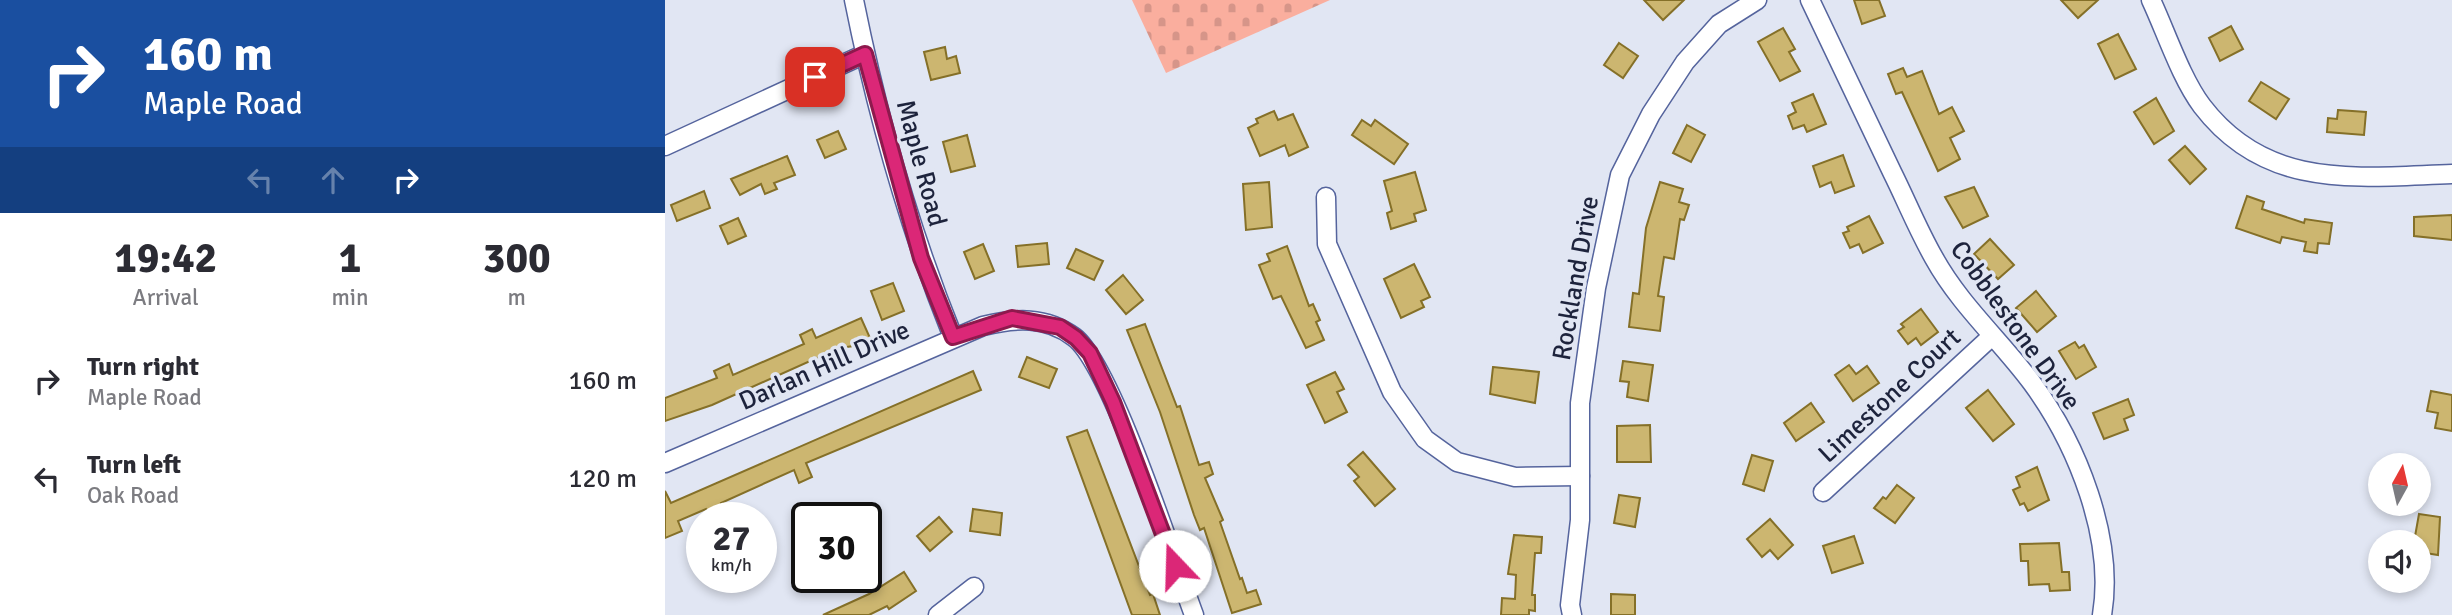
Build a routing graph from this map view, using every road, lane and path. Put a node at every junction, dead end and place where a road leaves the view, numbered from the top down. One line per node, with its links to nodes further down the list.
1 (854, 0): 5 (street, Maple Road)
2 (1757, 0): 12 (street, Rockland Drive)
3 (1810, 0): 10 (street, Cobblestone Drive)
4 (2151, 0): 7 (street)
5 (865, 54): 6 (street); 9 (street, Maple Road)
6 (665, 146)
7 (2452, 174)
8 (1326, 197): 12 (street)
9 (953, 337): 11 (street, Darlan Hill Drive); 16 (street, Darlan Hill Drive)
10 (1991, 337): 13 (street, Limestone Court); 18 (street, Cobblestone Drive)
11 (665, 463)
12 (1580, 476): 17 (street, Rockland Drive)
13 (1823, 492)
14 (974, 587): 15 (street)
15 (937, 615)
16 (1194, 615)
17 (1572, 615)
18 (2102, 615)

